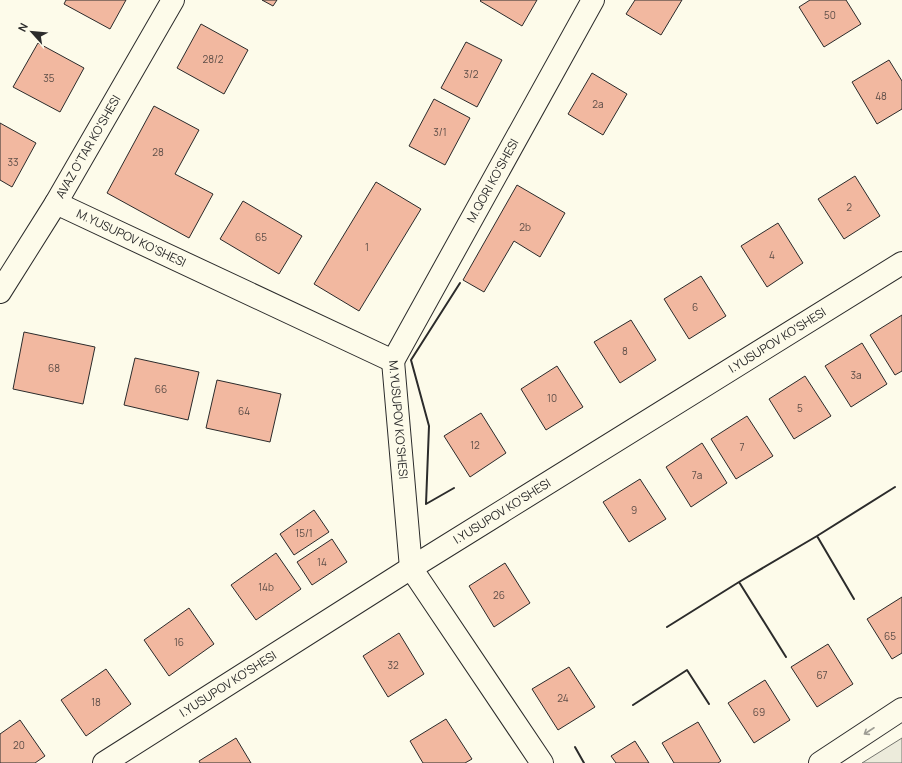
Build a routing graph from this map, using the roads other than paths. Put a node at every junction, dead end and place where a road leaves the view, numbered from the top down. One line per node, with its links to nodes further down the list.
1 (173, 0): 3 (street, AVAZ O'TAR KO'SHESI)
2 (593, 0): 6 (street, M.QORI KO'SHESI)
3 (56, 203): 5 (street, AVAZ O'TAR KO'SHESI); 6 (street, M.YUSUPOV KO'SHESI)
4 (902, 263): 7 (street, I.YUSUPOV KO'SHESI)
5 (0, 292)
6 (393, 361): 7 (street, M.YUSUPOV KO'SHESI)
7 (411, 568): 9 (street, I.YUSUPOV KO'SHESI); 10 (street, M.YUSUPOV KO'SHESI)
8 (902, 709): 11 (street, one-way to 11)
9 (104, 763)
10 (542, 763)
11 (820, 763)

